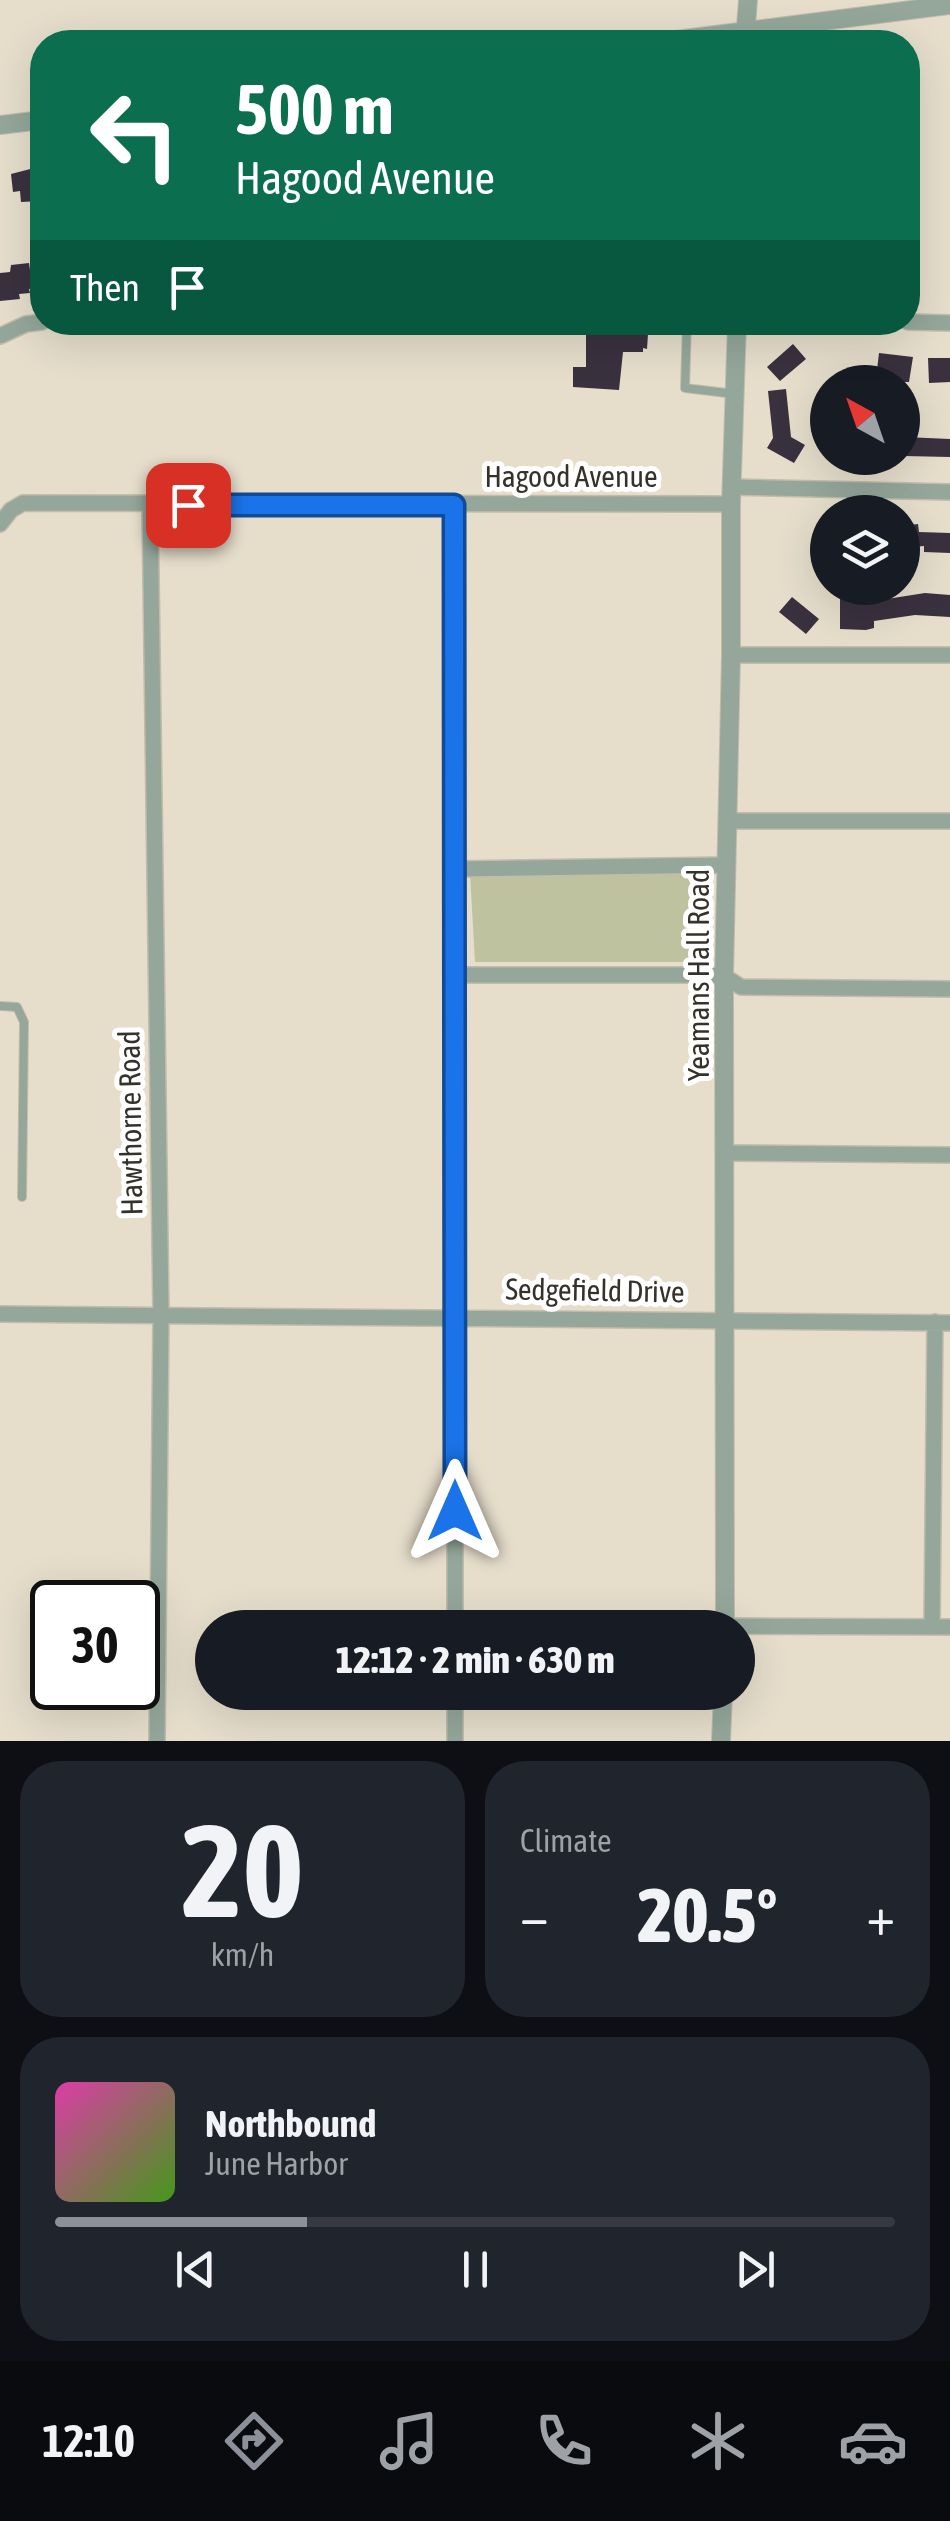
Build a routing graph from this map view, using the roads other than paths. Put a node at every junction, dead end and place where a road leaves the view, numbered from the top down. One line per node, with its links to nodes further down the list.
1 (748, 0): 3 (street)
2 (950, 5): 4 (street)
3 (746, 30)
4 (790, 30)
5 (30, 121): 6 (street)
6 (0, 125)
7 (920, 322): 8 (street)
8 (950, 323)
9 (30, 324): 12 (street)
10 (687, 335): 13 (lane)
11 (737, 335): 13 (street, Yeamans Hall Road)
12 (0, 336)
13 (736, 394): 15 (street, Yeamans Hall Road)
14 (950, 492): 15 (street, Hagood Avenue)
15 (731, 496): 17 (street, Hagood Avenue); 20 (street, Yeamans Hall Road)
16 (150, 505): 17 (street, Hagood Avenue); 18 (street, Hagood Avenue); 33 (street, Hawthorne Road)
17 (454, 505): 24 (street)
18 (0, 524)
19 (950, 655): 20 (street)
20 (731, 656): 21 (street, Yeamans Hall Road)
21 (727, 821): 22 (street); 23 (street, Yeamans Hall Road)
22 (950, 821)
23 (727, 865): 24 (street); 26 (street, Yeamans Hall Road)
24 (456, 870): 25 (street)
25 (456, 975): 26 (street); 34 (street)
26 (724, 976): 27 (street); 29 (street, Yeamans Hall Road)
27 (950, 989)
28 (0, 1006): 31 (lane)
29 (726, 1153): 30 (street); 35 (street, Yeamans Hall Road)
30 (950, 1155)
31 (22, 1197)
32 (0, 1314): 33 (street, Sedgefield Drive)
33 (161, 1315): 34 (street, Sedgefield Drive); 44 (street, Hawthorne Road)
34 (454, 1316): 35 (street, Sedgefield Drive); 37 (street)
35 (724, 1320): 36 (street, Sedgefield Drive); 38 (street, Yeamans Hall Road)
36 (942, 1322): 41 (street)
37 (455, 1610)
38 (725, 1610)
39 (950, 1626): 41 (street)
40 (755, 1627): 41 (street)
41 (932, 1627)
42 (455, 1710): 45 (street)
43 (722, 1710): 46 (street)
44 (157, 1741)
45 (455, 1741)
46 (721, 1741)

